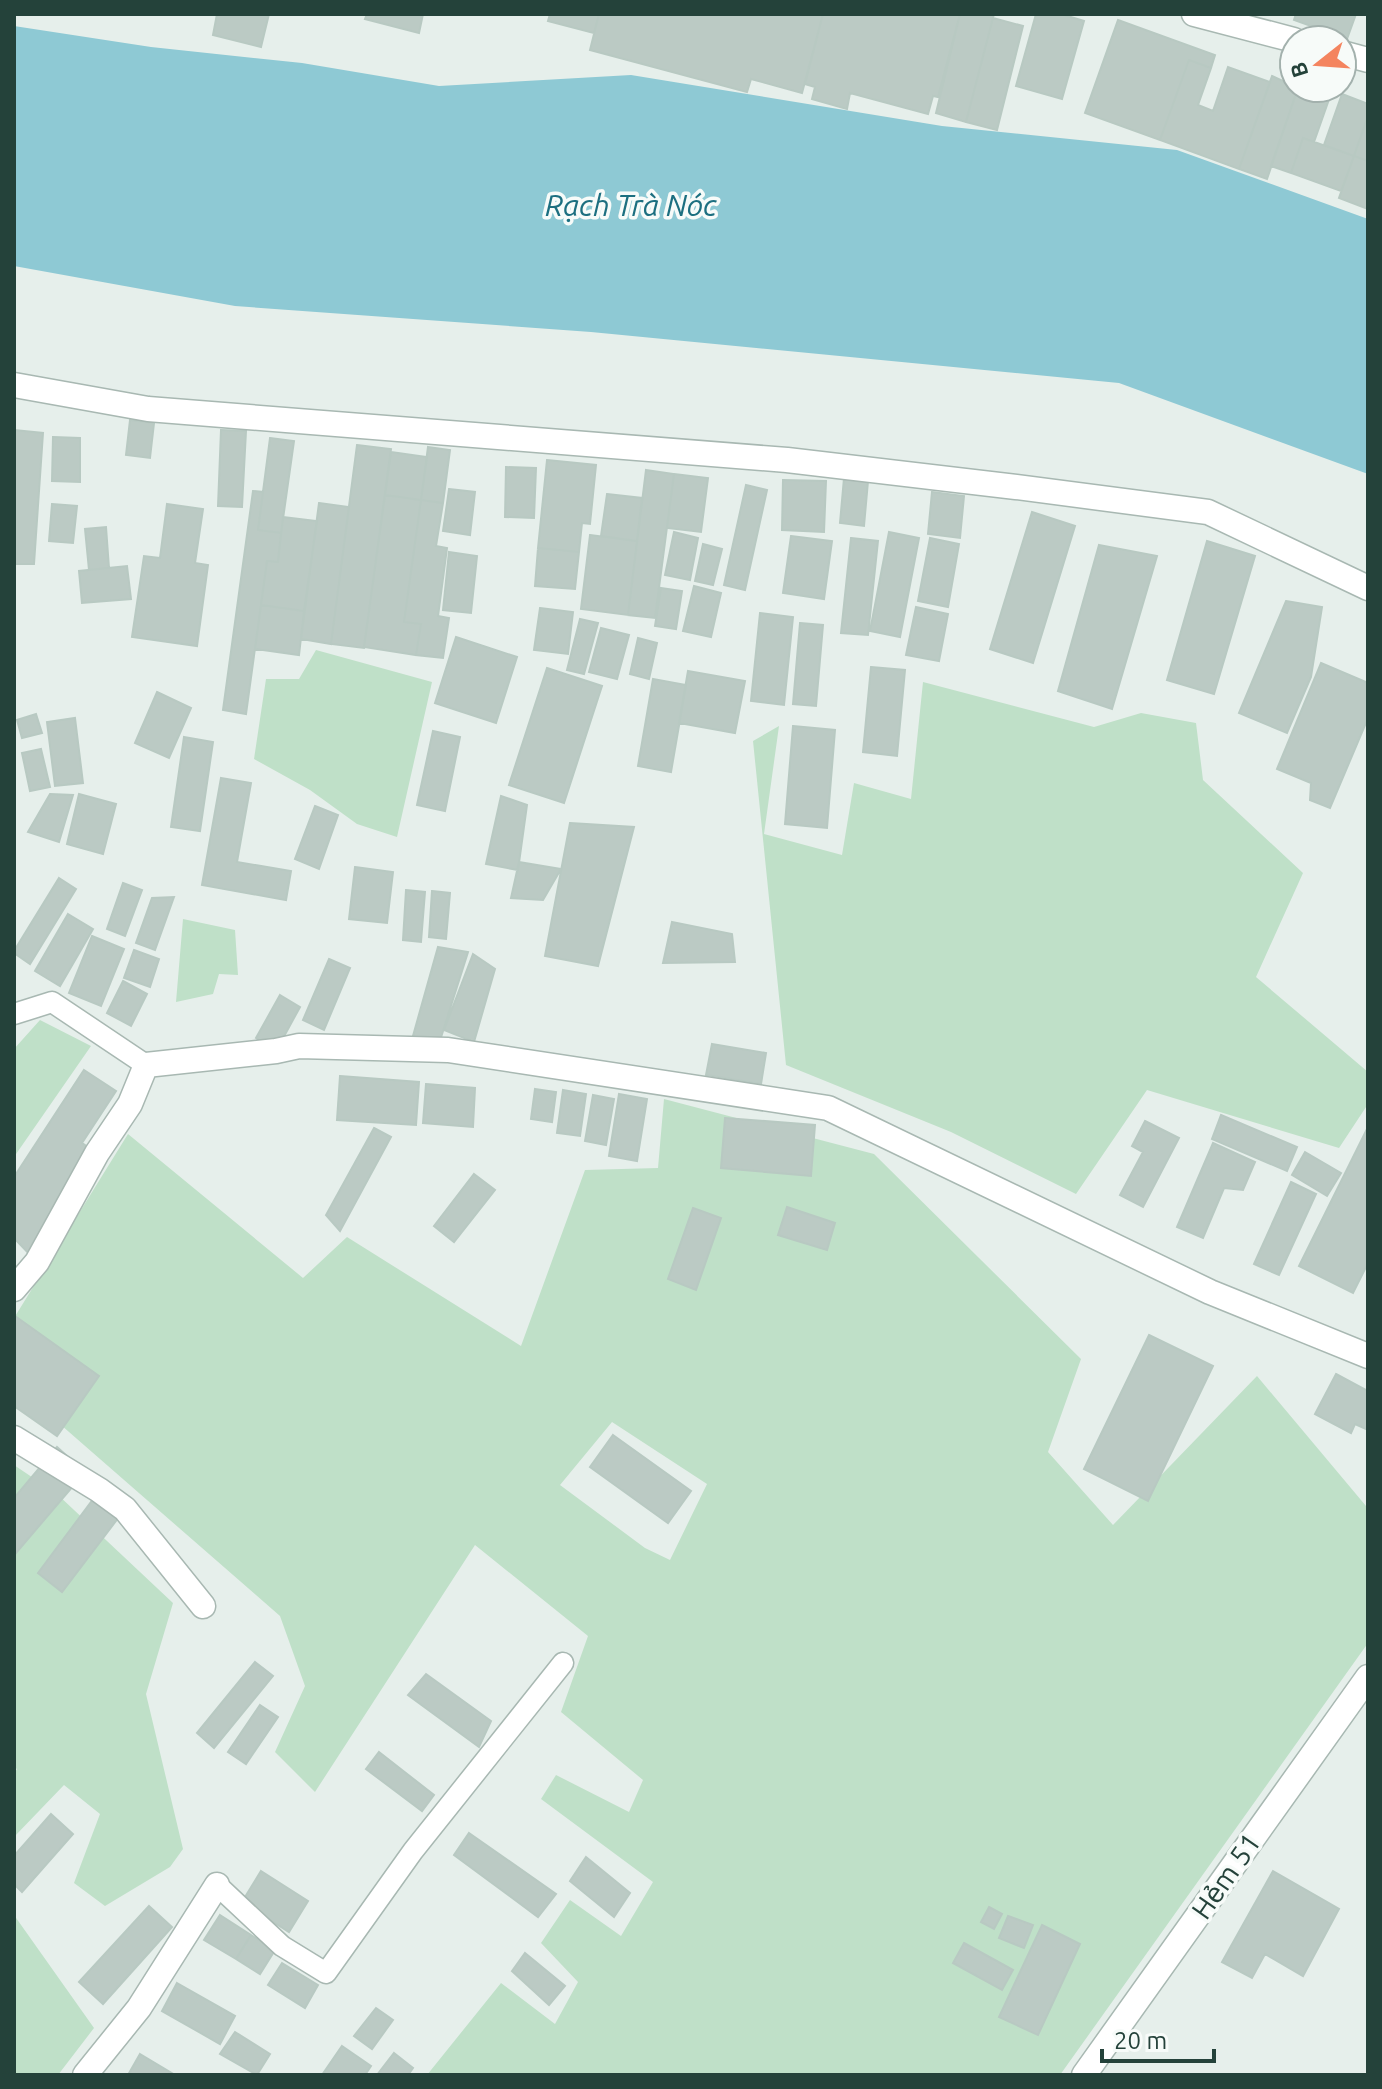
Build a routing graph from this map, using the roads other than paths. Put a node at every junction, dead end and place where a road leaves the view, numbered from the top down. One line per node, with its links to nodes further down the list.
1 (1194, 14): 2 (street)
2 (1278, 36)
3 (14, 385): 4 (street)
4 (1368, 588)
5 (14, 1014): 6 (lane)
6 (146, 1065): 7 (street); 8 (street)
7 (14, 1289)
8 (1368, 1356)
9 (14, 1438): 10 (street)
10 (203, 1606)
11 (563, 1663): 13 (lane)
12 (1368, 1677): 15 (street, Hẻm 51)
13 (217, 1885): 14 (street)
14 (85, 2075)
15 (1084, 2075)

